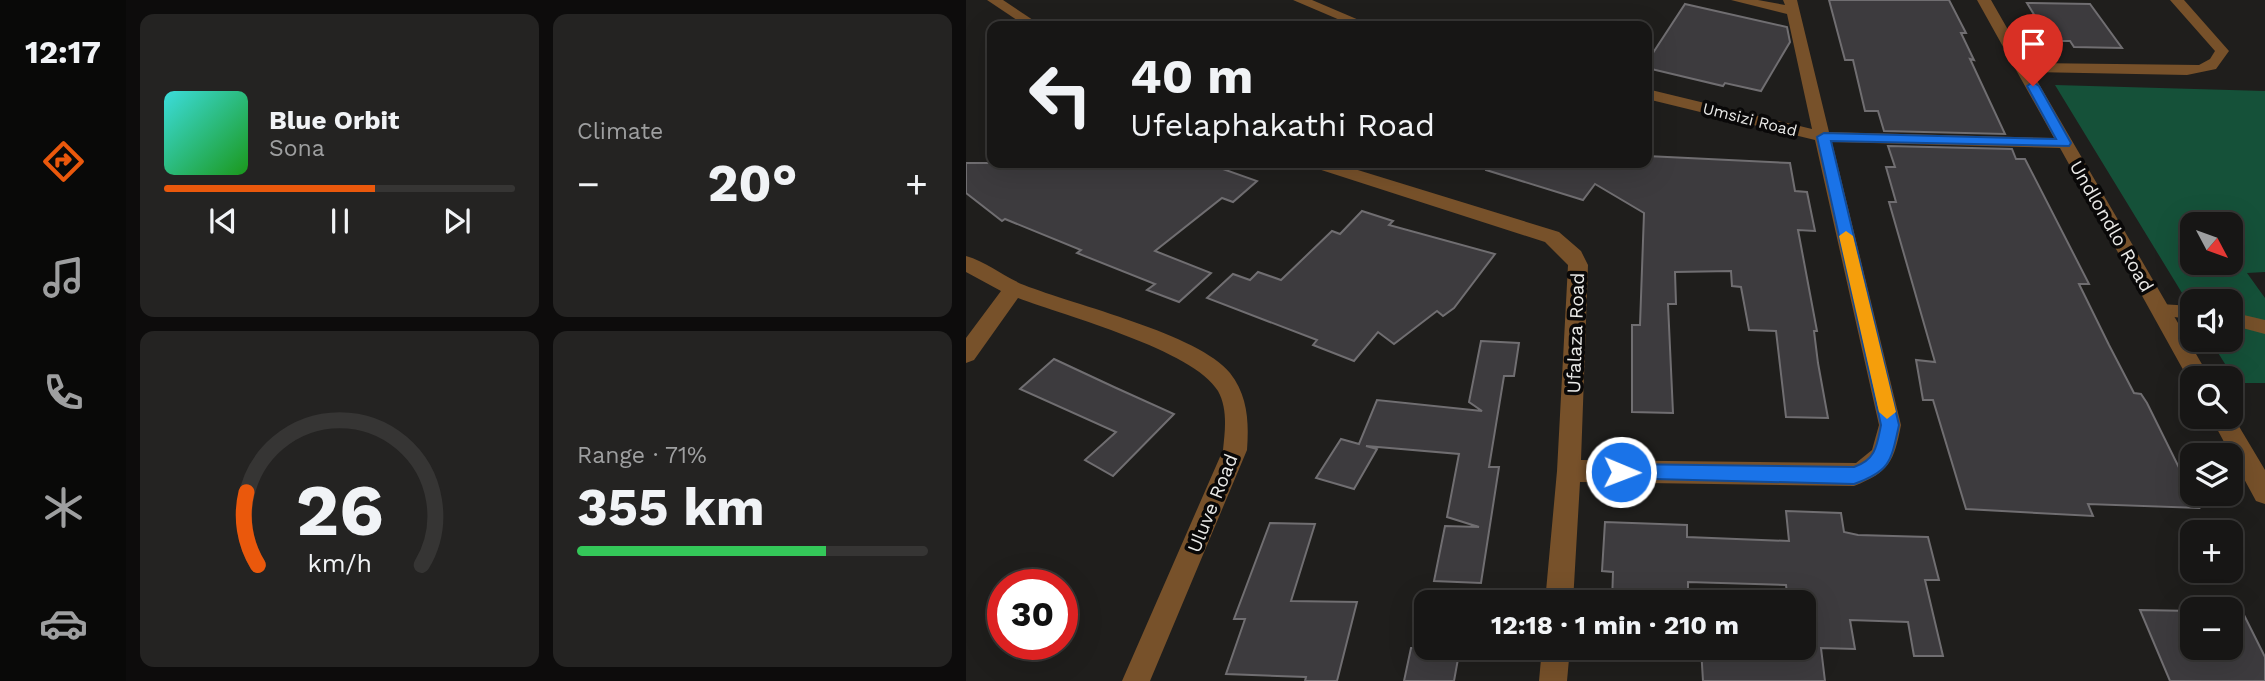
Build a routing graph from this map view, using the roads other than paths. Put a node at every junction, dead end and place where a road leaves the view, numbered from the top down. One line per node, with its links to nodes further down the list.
1 (994, 0): 7 (street)
2 (1300, 0): 8 (street)
3 (1738, 0): 6 (street)
4 (1984, 0): 9 (street, Undlondlo Road)
5 (2177, 0): 9 (street)
6 (1791, 6): 11 (street)
7 (1027, 21)
8 (1353, 21)
9 (2022, 66): 12 (street, Undlondlo Road)
10 (1652, 95): 11 (street, Umsizi Road)
11 (1824, 137): 12 (street, Umsizi Road); 23 (street)
12 (2065, 143): 16 (street, Undlondlo Road)
13 (1334, 168): 23 (street, Ufalaza Road)
14 (966, 263): 15 (street, Uluve Road)
15 (1014, 289): 20 (street); 27 (street, Uluve Road)
16 (2160, 310): 17 (lane); 21 (street, Undlondlo Road)
17 (2180, 312)
18 (2243, 321): 19 (lane)
19 (2265, 327)
20 (966, 354)
21 (2192, 366)
22 (2228, 429): 24 (street)
23 (1569, 471): 25 (street, Ufalaza Road)
24 (2265, 493)
25 (1560, 590)
26 (1555, 660): 28 (street)
27 (1136, 681)
28 (1553, 681)

